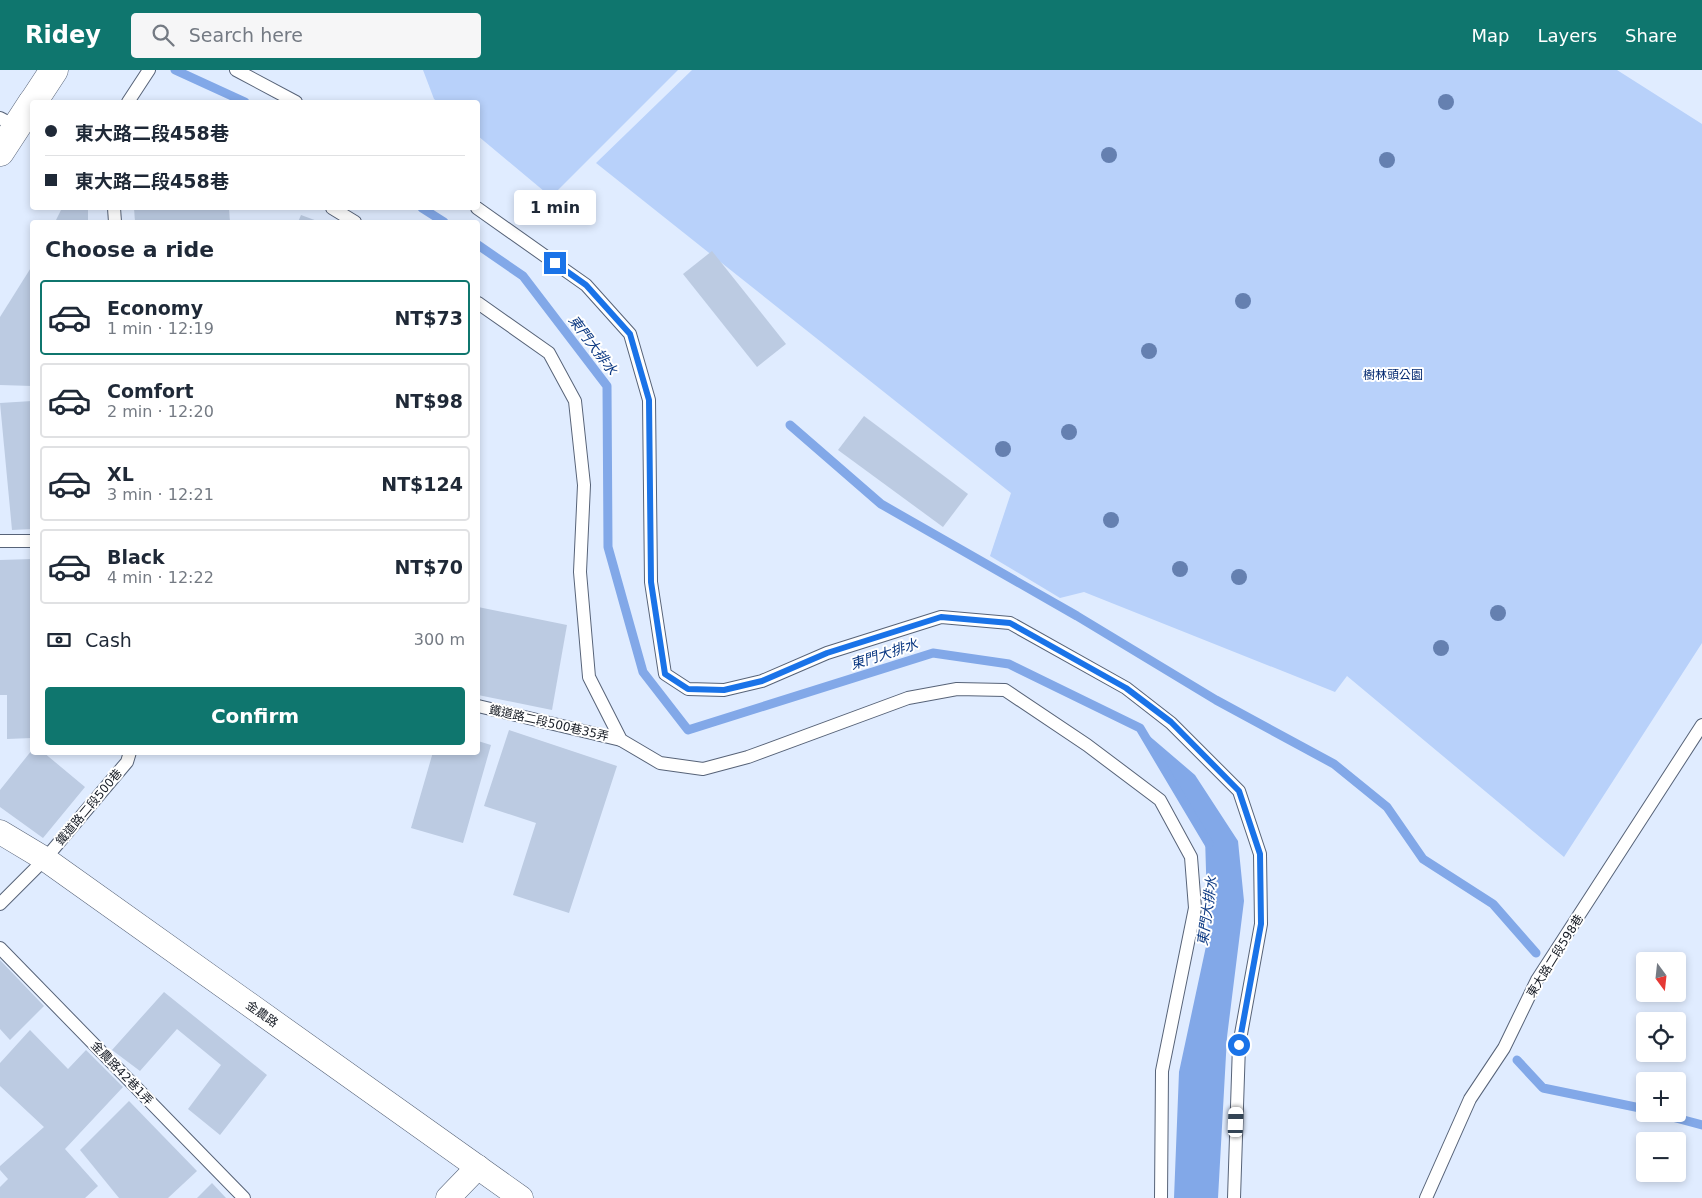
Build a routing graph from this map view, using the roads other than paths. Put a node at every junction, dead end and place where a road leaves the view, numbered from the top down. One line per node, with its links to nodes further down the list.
1 (148, 70): 3 (lane)
2 (236, 70): 4 (lane)
3 (129, 100)
4 (292, 100)
5 (30, 104): 6 (street)
6 (17, 122): 7 (street)
7 (0, 152)
8 (335, 210): 10 (lane)
9 (480, 210): 27 (lane)
10 (352, 220)
11 (480, 304): 16 (lane)
12 (0, 541): 13 (lane)
13 (30, 541)
14 (480, 706): 16 (lane, 鐵道路二段500巷35弄)
15 (1702, 725): 28 (lane, 東大路二段598巷)
16 (621, 740): 26 (lane, 鐵道路二段500巷35弄)
17 (129, 755): 19 (lane, 鐵道路二段500巷)
18 (0, 832): 19 (street, 金農路)
19 (45, 859): 20 (lane, 鐵道路二段500巷); 22 (street, 金農路)
20 (0, 904)
21 (0, 948): 23 (lane, 金農路42巷1弄)
22 (478, 1167): 24 (street); 25 (street, 金農路)
23 (244, 1198)
24 (448, 1198)
25 (521, 1198)
26 (1161, 1198)
27 (1234, 1198)
28 (1426, 1198)

